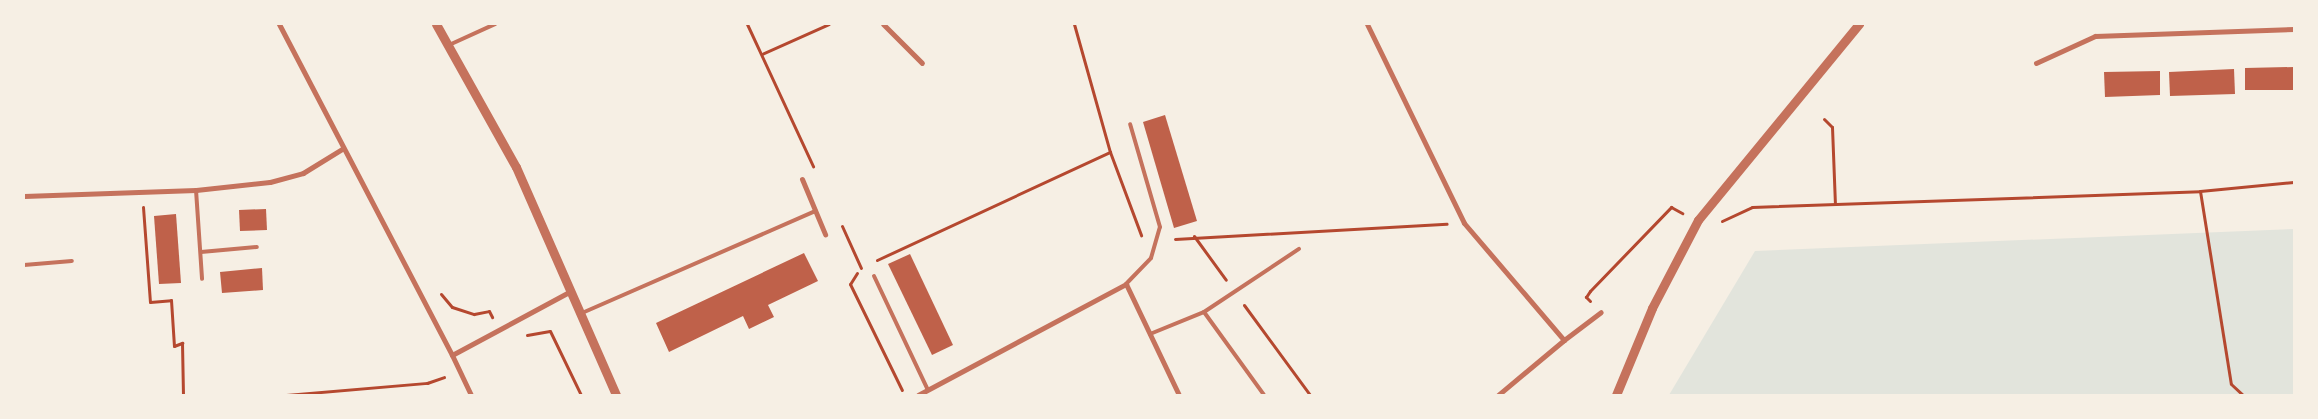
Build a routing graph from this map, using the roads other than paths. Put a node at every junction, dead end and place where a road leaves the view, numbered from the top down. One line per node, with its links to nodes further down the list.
1 (279, 24): 12 (street)
2 (436, 24): 8 (street)
3 (495, 24): 8 (lane)
4 (883, 24): 9 (street)
5 (1367, 24): 31 (street)
6 (1859, 24): 40 (street)
7 (2294, 29): 10 (street)
8 (447, 46): 26 (street)
9 (922, 63)
10 (2036, 63)
11 (1130, 124): 25 (lane)
12 (342, 149): 14 (street); 32 (street)
13 (802, 179): 16 (street)
14 (196, 190): 15 (street); 20 (lane)
15 (24, 196)
16 (816, 211): 17 (street); 29 (lane)
17 (825, 234)
18 (257, 247): 20 (lane)
19 (1299, 249): 27 (lane)
20 (200, 252): 24 (lane)
21 (72, 261): 22 (lane)
22 (24, 265)
23 (874, 276): 33 (lane)
24 (202, 279)
25 (1126, 284): 30 (street); 33 (street)
26 (571, 290): 29 (street); 32 (street)
27 (1204, 312): 30 (lane); 38 (lane)
28 (1600, 312): 31 (street)
29 (582, 313): 35 (street)
30 (1150, 334): 37 (street)
31 (1564, 340): 39 (street)
32 (452, 355): 34 (street)
33 (928, 390): 36 (street)
34 (471, 395)
35 (616, 395)
36 (918, 395)
37 (1179, 395)
38 (1264, 395)
39 (1498, 395)
40 (1616, 395)

